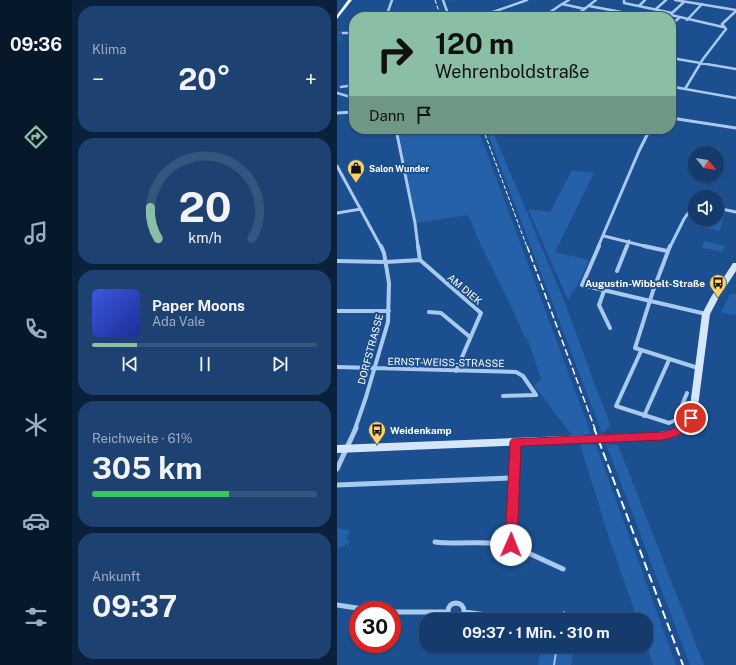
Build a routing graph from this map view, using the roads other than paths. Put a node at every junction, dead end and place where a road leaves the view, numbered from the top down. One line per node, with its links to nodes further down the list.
1 (350, 0): 28 (main road)
2 (392, 0): 19 (street)
3 (443, 0): 20 (street)
4 (527, 0): 21 (street)
5 (569, 0): 12 (street)
6 (596, 0): 14 (street)
7 (624, 0): 15 (street)
8 (645, 0): 15 (street)
9 (666, 0): 17 (street)
10 (675, 0): 11 (street)
11 (684, 2): 13 (street); 26 (street)
12 (561, 4): 16 (street); 22 (street)
13 (702, 4): 18 (street); 31 (street)
14 (589, 6): 16 (street); 24 (street)
15 (639, 6): 17 (street)
16 (585, 9): 23 (street)
17 (656, 9): 25 (street)
18 (736, 11): 32 (street)
19 (388, 12)
20 (447, 12)
21 (493, 12)
22 (550, 12)
23 (581, 12)
24 (621, 12)
25 (669, 12)
26 (674, 12)
27 (676, 17): 29 (street)
28 (337, 18)
29 (679, 18): 30 (street); 31 (street)
30 (676, 20)
31 (687, 20): 32 (street)
32 (723, 27): 36 (street)
33 (337, 33): 34 (street)
34 (349, 33)
35 (676, 59): 36 (street)
36 (701, 63): 37 (street); 41 (street)
37 (736, 69)
38 (349, 86): 39 (street)
39 (341, 87)
40 (676, 87): 41 (street)
41 (685, 89): 44 (street)
42 (337, 94): 43 (street)
43 (349, 97)
44 (736, 98)
45 (349, 112): 46 (street)
46 (337, 113)
47 (676, 119): 48 (street)
48 (736, 128)
49 (397, 134): 60 (street)
50 (648, 134): 57 (street)
51 (337, 166): 52 (street, DORFSTRASSE)
52 (361, 209): 55 (street); 62 (street, DORFSTRASSE)
53 (724, 209): 54 (street)
54 (736, 212)
55 (337, 213)
56 (688, 215): 59 (street)
57 (604, 236): 58 (street); 65 (street)
58 (629, 241): 59 (street); 64 (street)
59 (667, 251): 66 (street)
60 (420, 260): 62 (street); 72 (street, AM DIEK)
61 (337, 261): 62 (street)
62 (386, 262): 68 (street, DORFSTRASSE)
63 (736, 265): 70 (street)
64 (617, 271)
65 (604, 291): 66 (street); 71 (street)
66 (650, 301): 70 (street); 73 (street)
67 (337, 311): 68 (street)
68 (389, 311): 76 (street, DORFSTRASSE)
69 (429, 312): 72 (street)
70 (706, 314): 77 (street)
71 (609, 328)
72 (470, 337): 78 (street, AM DIEK)
73 (641, 351): 74 (street); 81 (street)
74 (669, 360): 77 (street); 81 (street)
75 (337, 367): 76 (street, ERNST-WEISS-STRASSE)
76 (374, 368): 78 (street, ERNST-WEISS-STRASSE); 84 (street, DORFSTRASSE)
77 (698, 368): 82 (street)
78 (456, 371): 80 (street, ERNST-WEISS-STRASSE)
79 (687, 393): 81 (street)
80 (503, 396)
81 (644, 416)
82 (515, 442): 84 (street); 86 (street)
83 (337, 448): 84 (street)
84 (348, 449): 85 (street, DORFSTRASSE)
85 (337, 469)
86 (513, 478): 87 (street); 89 (street)
87 (337, 485)
88 (435, 542): 89 (street)
89 (511, 545): 90 (street)
90 (563, 569)
91 (337, 605): 92 (street)
92 (349, 607)
93 (401, 612): 94 (street)
94 (447, 612): 95 (street); 95 (street)
95 (464, 612): 96 (street)
96 (472, 613)

